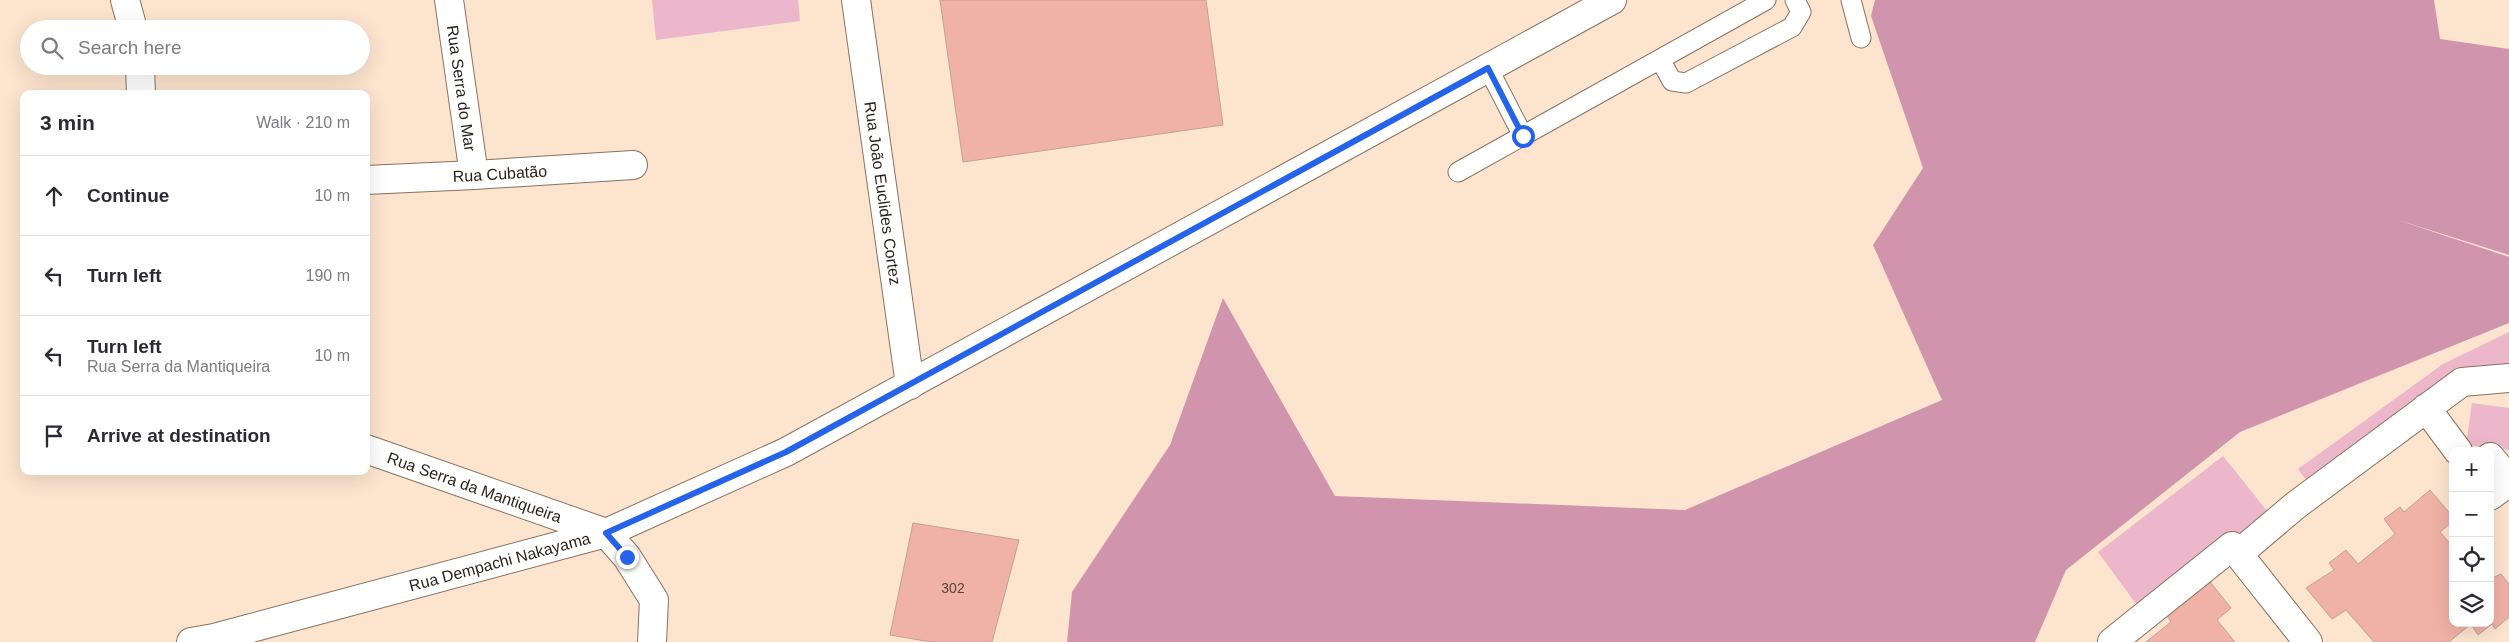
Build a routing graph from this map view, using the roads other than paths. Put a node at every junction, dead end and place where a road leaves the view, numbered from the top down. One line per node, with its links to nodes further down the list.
1 (125, 0): 8 (street)
2 (449, 0): 17 (street, Rua Serra do Mar)
3 (856, 0): 20 (street, Rua João Euclides Cortez)
4 (1612, 0): 11 (street, Rua Dempachi Nakayama)
5 (1766, 0): 10 (lane)
6 (1795, 0): 10 (lane)
7 (1851, 0): 9 (lane)
8 (131, 20)
9 (1861, 38)
10 (1660, 60): 14 (lane)
11 (1488, 68): 14 (lane); 20 (street, Rua Dempachi Nakayama)
12 (140, 75): 13 (street)
13 (141, 90)
14 (1523, 136): 16 (lane)
15 (633, 164): 17 (street, Rua Cubatão)
16 (1458, 172)
17 (474, 175): 18 (street, Rua Cubatão)
18 (370, 180)
19 (2509, 378): 21 (street)
20 (910, 386): 26 (street, Rua Dempachi Nakayama)
21 (2426, 408): 22 (street); 27 (street)
22 (2455, 447)
23 (370, 450): 26 (street, Rua Serra da Mantiqueira)
24 (2503, 470): 25 (street)
25 (2492, 492)
26 (606, 533): 28 (street, Rua Dempachi Nakayama); 29 (street, Rua Serra da Mantiqueira)
27 (2238, 554): 30 (street); 31 (street)
28 (191, 642)
29 (652, 642)
30 (2112, 642)
31 (2308, 642)

